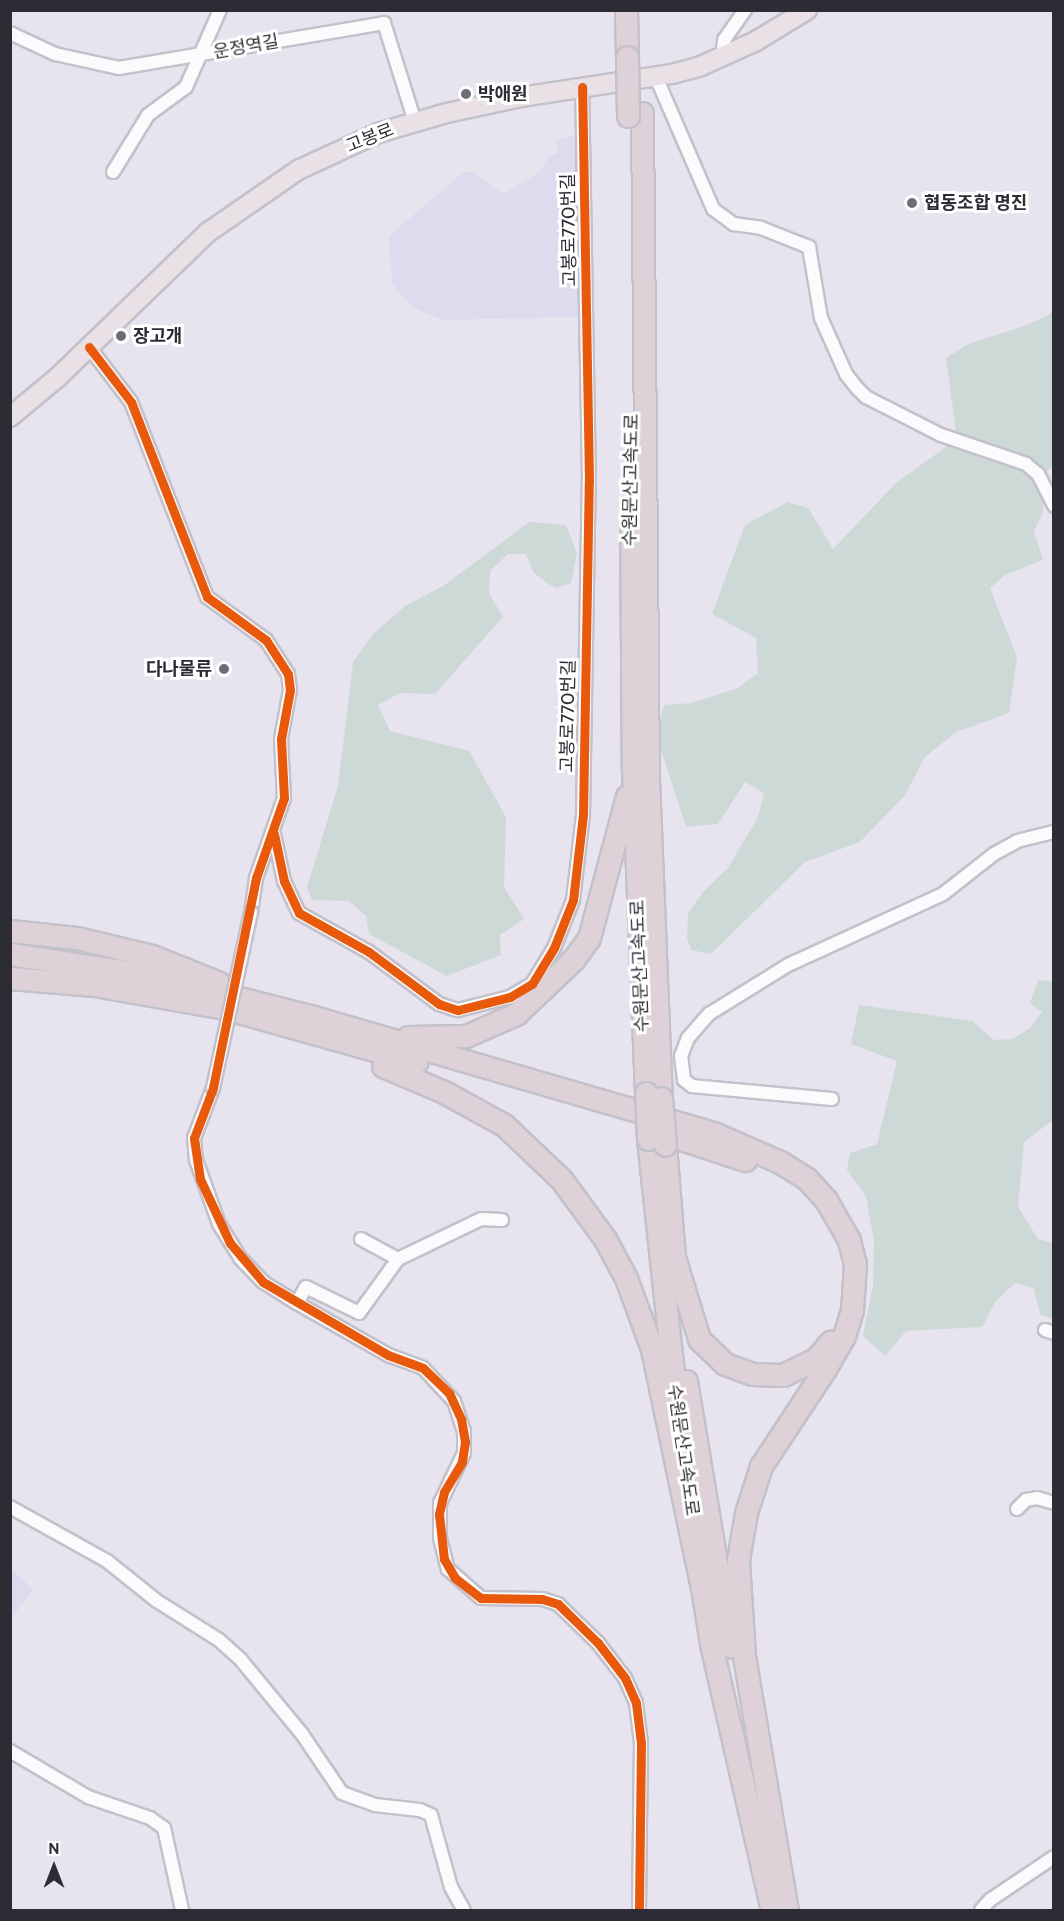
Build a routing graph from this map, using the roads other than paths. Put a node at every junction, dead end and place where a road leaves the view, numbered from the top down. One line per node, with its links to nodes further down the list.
1 (220, 10): 7 (street)
2 (626, 10): 8 (highway, 수원문산고속도로)
3 (641, 10): 8 (highway, 수원문산고속도로)
4 (745, 10): 9 (street)
5 (807, 10): 9 (main road, 고봉로)
6 (10, 33): 7 (street, 운정역길)
7 (204, 54): 13 (street, 운정역길); 14 (street)
8 (634, 56): 12 (highway, 수원문산고속도로)
9 (722, 57): 10 (main road, 고봉로)
10 (656, 77): 11 (main road, 고봉로); 17 (street)
11 (582, 87): 13 (main road, 고봉로); 20 (street, 고봉로770번길)
12 (635, 115): 18 (highway, 수원문산고속도로); 34 (highway, 수원문산고속도로)
13 (415, 122): 15 (main road, 고봉로)
14 (112, 172)
15 (89, 347): 16 (main road, 고봉로); 20 (street)
16 (10, 417)
17 (1053, 506)
18 (633, 770): 33 (highway); 34 (highway, 수원문산고속도로)
19 (1053, 832): 35 (street)
20 (274, 834): 41 (street, bridge)
21 (10, 931): 28 (highway)
22 (10, 939): 28 (highway)
23 (10, 948): 32 (highway)
24 (10, 954): 32 (highway)
25 (10, 963): 31 (highway)
26 (10, 969): 30 (highway)
27 (10, 978): 30 (highway)
28 (212, 980): 32 (highway)
29 (10, 988): 31 (highway)
30 (149, 993): 31 (highway)
31 (189, 1002): 32 (highway)
32 (252, 1009): 33 (highway); 39 (highway); 45 (highway)
33 (314, 1017): 52 (highway)
34 (654, 1095): 36 (highway, 수원문산고속도로, bridge)
35 (832, 1098)
36 (657, 1142): 39 (highway, 수원문산고속도로); 45 (highway, 수원문산고속도로)
37 (502, 1220): 40 (street)
38 (361, 1239): 40 (street)
39 (674, 1257): 52 (highway, 수원문산고속도로)
40 (398, 1259): 41 (street)
41 (297, 1303): 50 (street)
42 (1053, 1503): 44 (street)
43 (10, 1507): 49 (street)
44 (1017, 1509)
45 (702, 1588): 51 (highway, 수원문산고속도로)
46 (10, 1751): 48 (street)
47 (1053, 1857): 53 (street)
48 (182, 1911)
49 (464, 1911)
50 (639, 1911)
51 (772, 1911)
52 (787, 1911)
53 (981, 1911)

